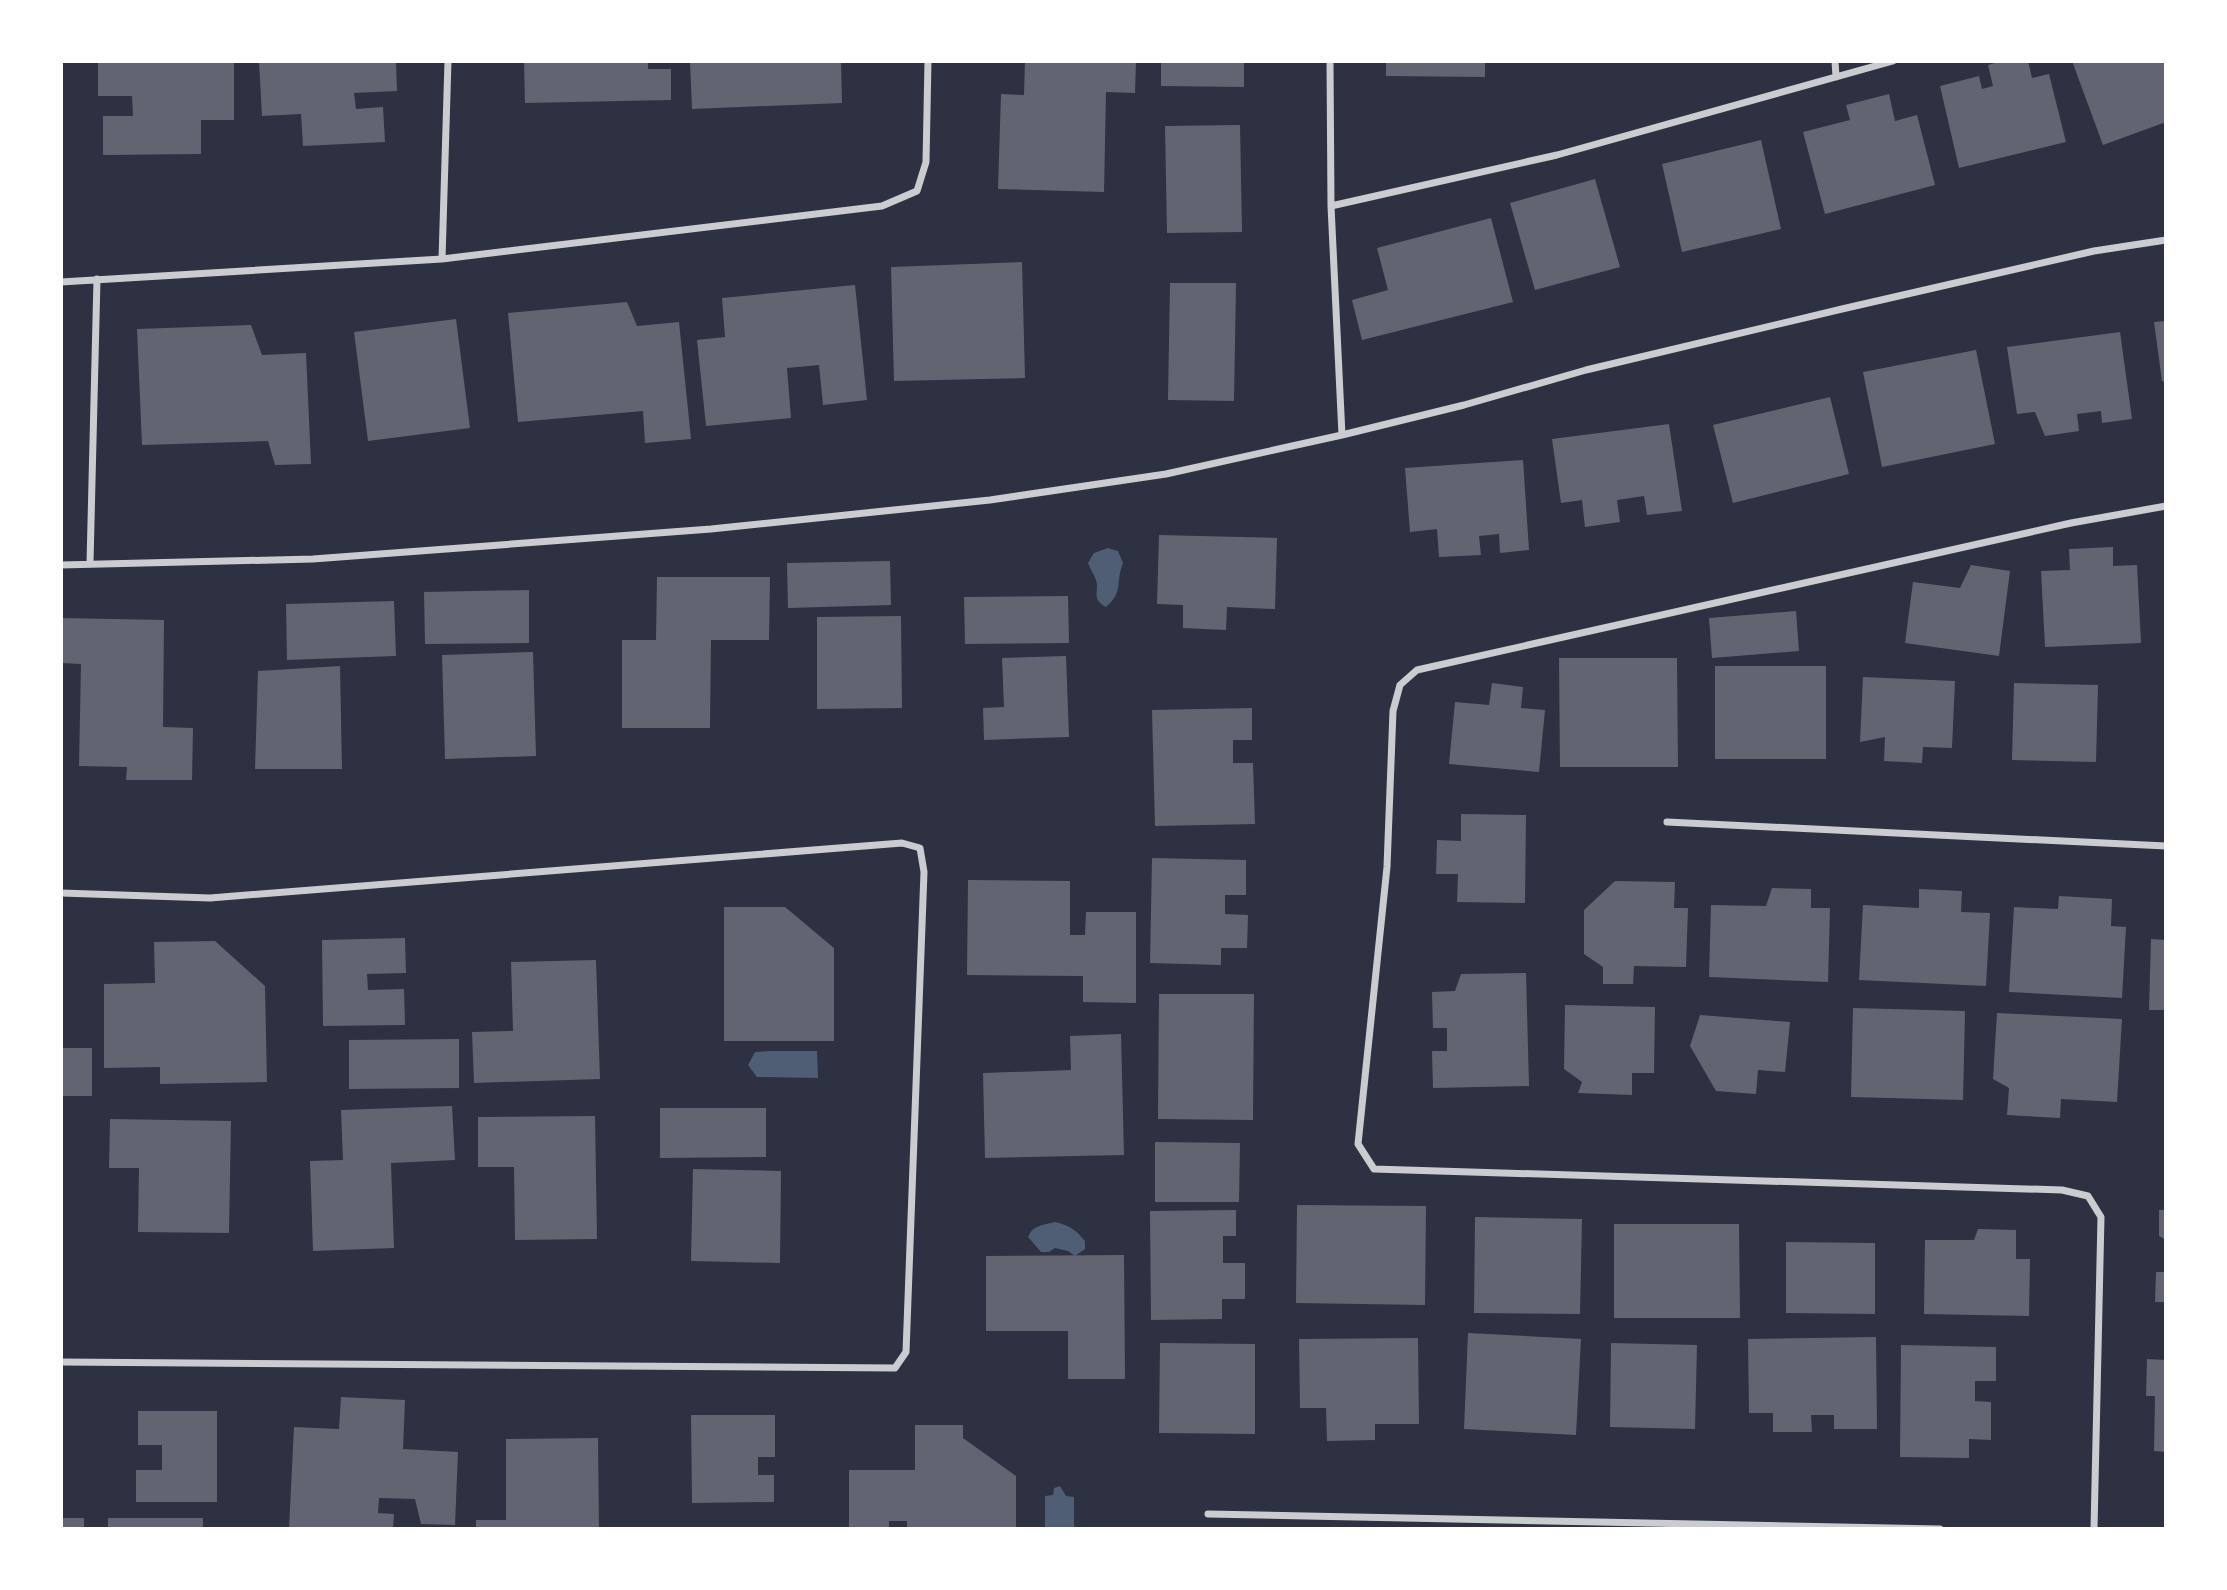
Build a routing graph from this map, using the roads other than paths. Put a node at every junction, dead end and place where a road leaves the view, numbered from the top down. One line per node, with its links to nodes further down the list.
1 (447, 61): 9 (street)
2 (928, 61): 9 (street)
3 (1330, 61): 7 (street)
4 (1835, 61): 6 (street)
5 (1893, 61): 6 (street)
6 (1836, 78): 7 (street)
7 (1331, 206): 12 (street)
8 (2166, 240): 12 (street)
9 (442, 259): 10 (street)
10 (97, 279): 11 (street); 14 (street)
11 (61, 282)
12 (1342, 435): 14 (street)
13 (2166, 506): 22 (street)
14 (90, 563): 15 (street)
15 (61, 565)
16 (1667, 822): 17 (street)
17 (2166, 846)
18 (61, 893): 19 (street)
19 (61, 1362)
20 (1208, 1514): 21 (street)
21 (1940, 1529)
22 (2094, 1529)

